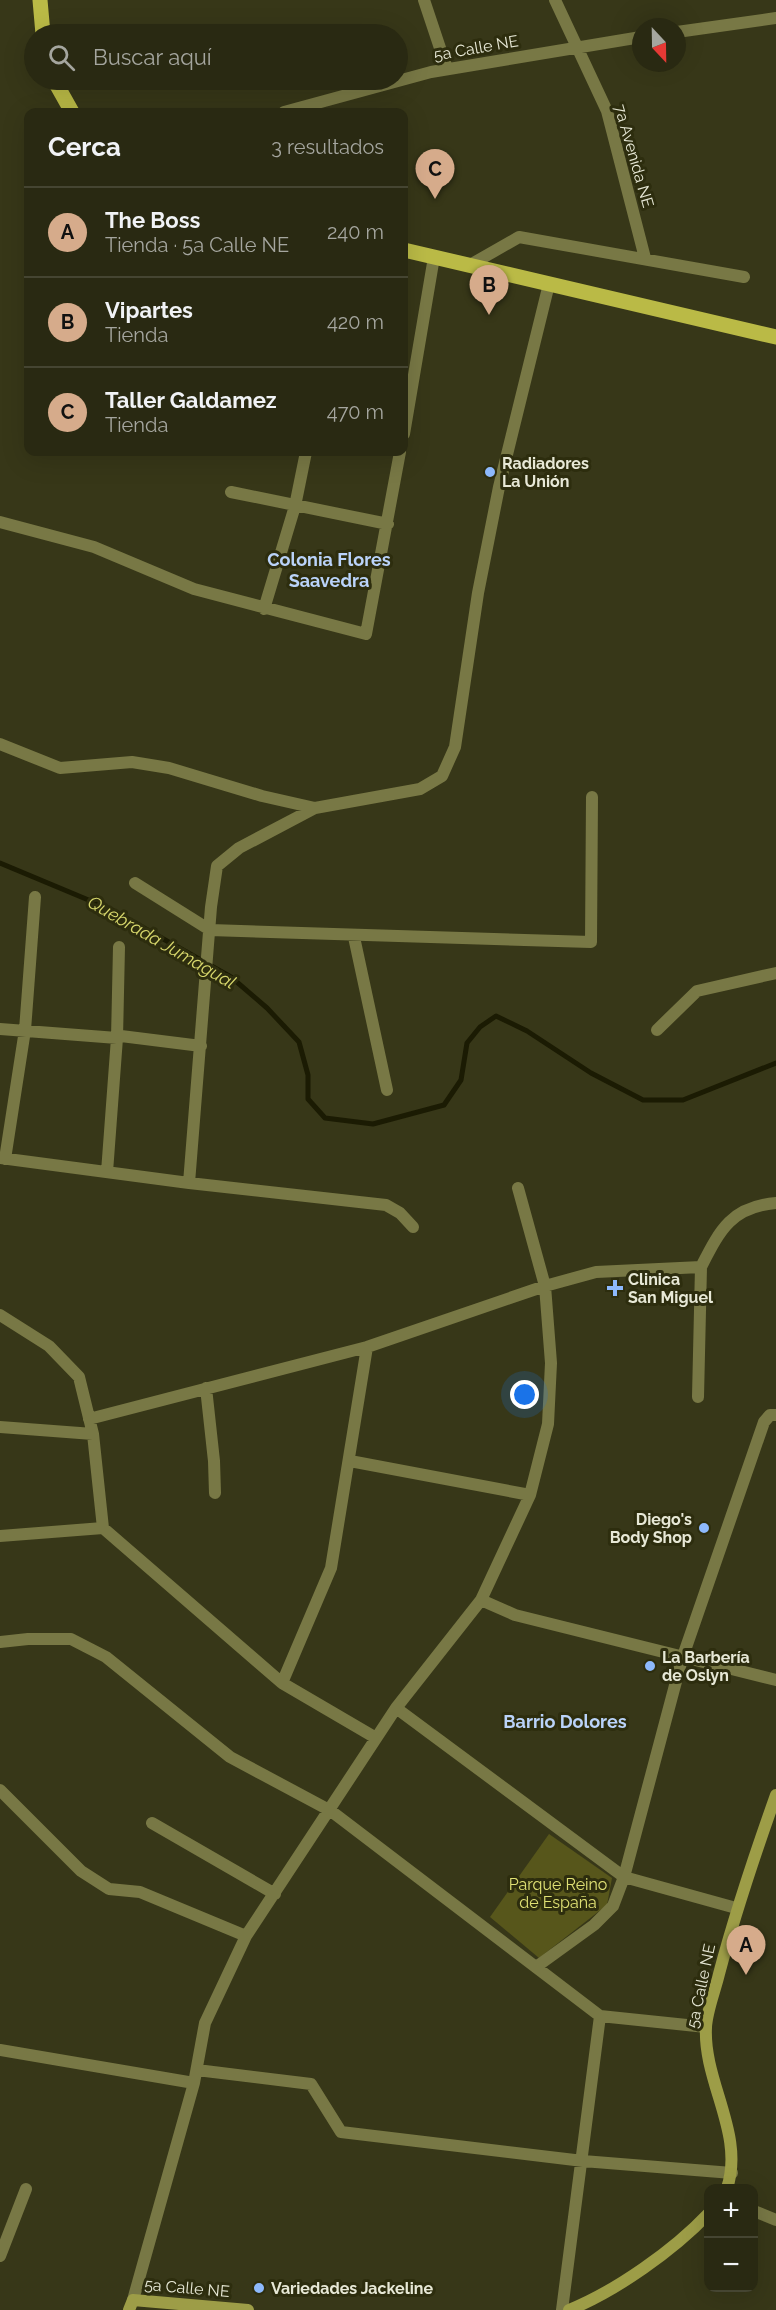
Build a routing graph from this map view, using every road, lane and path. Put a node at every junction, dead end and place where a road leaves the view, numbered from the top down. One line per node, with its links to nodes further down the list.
1 (40, 0): 5 (main road)
2 (424, 0): 9 (street)
3 (555, 0): 8 (street, 7a Avenida NE)
4 (776, 18): 6 (street)
5 (42, 24)
6 (686, 31)
7 (632, 38): 8 (street, 5a Calle NE)
8 (575, 47): 9 (street, 5a Calle NE); 17 (street, 7a Avenida NE)
9 (447, 69): 10 (street, 5a Calle NE)
10 (408, 79)
11 (60, 90): 13 (main road)
12 (367, 90): 14 (street, 5a Calle NE)
13 (70, 108)
14 (299, 108)
15 (408, 251): 16 (main road)
16 (434, 257): 18 (main road); 22 (street)
17 (645, 258): 18 (street); 19 (street)
18 (470, 266): 20 (main road)
19 (744, 277)
20 (549, 284): 21 (main road); 32 (street)
21 (776, 338)
22 (408, 410)
23 (305, 456): 26 (street)
24 (399, 456): 28 (street)
25 (231, 492): 26 (street)
26 (295, 506): 28 (street); 29 (street)
27 (0, 522): 29 (street)
28 (388, 524): 29 (street)
29 (264, 609)
30 (0, 744): 32 (street)
31 (592, 797): 36 (street)
32 (315, 808): 35 (street)
33 (135, 883): 35 (street)
34 (35, 897): 40 (street)
35 (210, 930): 36 (street); 43 (street)
36 (354, 937): 44 (street)
37 (118, 947): 42 (street)
38 (776, 974): 41 (street)
39 (0, 1029): 40 (street)
40 (24, 1030): 42 (street); 45 (street)
41 (657, 1030)
42 (117, 1038): 43 (street); 46 (street)
43 (201, 1046): 47 (street)
44 (387, 1090)
45 (2, 1159): 46 (street)
46 (107, 1172): 47 (street)
47 (189, 1183): 50 (street)
48 (518, 1188): 52 (street)
49 (776, 1203): 51 (street)
50 (413, 1227)
51 (701, 1267): 52 (street); 56 (street)
52 (545, 1286): 54 (street); 63 (street)
53 (0, 1314): 58 (street)
54 (367, 1347): 55 (street); 61 (street)
55 (206, 1388): 58 (street); 62 (street)
56 (698, 1397)
57 (776, 1415): 68 (street)
58 (90, 1419): 60 (street)
59 (0, 1427): 60 (street)
60 (93, 1434): 64 (street)
61 (350, 1461): 63 (street); 70 (street)
62 (215, 1493)
63 (530, 1495): 66 (street)
64 (103, 1528): 65 (street); 70 (street)
65 (0, 1532)
66 (481, 1600): 68 (street); 71 (street)
67 (0, 1642): 75 (street)
68 (682, 1659): 69 (street); 77 (street)
69 (776, 1680)
70 (282, 1683): 72 (street)
71 (396, 1708): 72 (street); 77 (street)
72 (376, 1738): 75 (street)
73 (0, 1790): 80 (street)
74 (776, 1795): 79 (street, 5a Calle NE)
75 (331, 1811): 78 (street); 81 (street)
76 (152, 1823): 78 (street)
77 (624, 1878): 79 (street); 81 (street)
78 (275, 1894): 80 (street)
79 (736, 1908): 83 (street, 5a Calle NE)
80 (246, 1936): 85 (street)
81 (536, 1967): 82 (street)
82 (600, 2016): 83 (street); 86 (street)
83 (706, 2027): 87 (street, 5a Calle NE)
84 (0, 2050): 85 (street)
85 (196, 2077): 86 (street); 94 (street)
86 (583, 2161): 87 (street); 96 (street)
87 (732, 2173): 88 (street, 5a Calle NE)
88 (728, 2184)
89 (26, 2188): 93 (street)
90 (758, 2213): 92 (street)
91 (704, 2218): 97 (street)
92 (776, 2220)
93 (0, 2256)
94 (131, 2305): 95 (street, 5a Calle NE)
95 (248, 2310)
96 (562, 2310)
97 (569, 2310)

